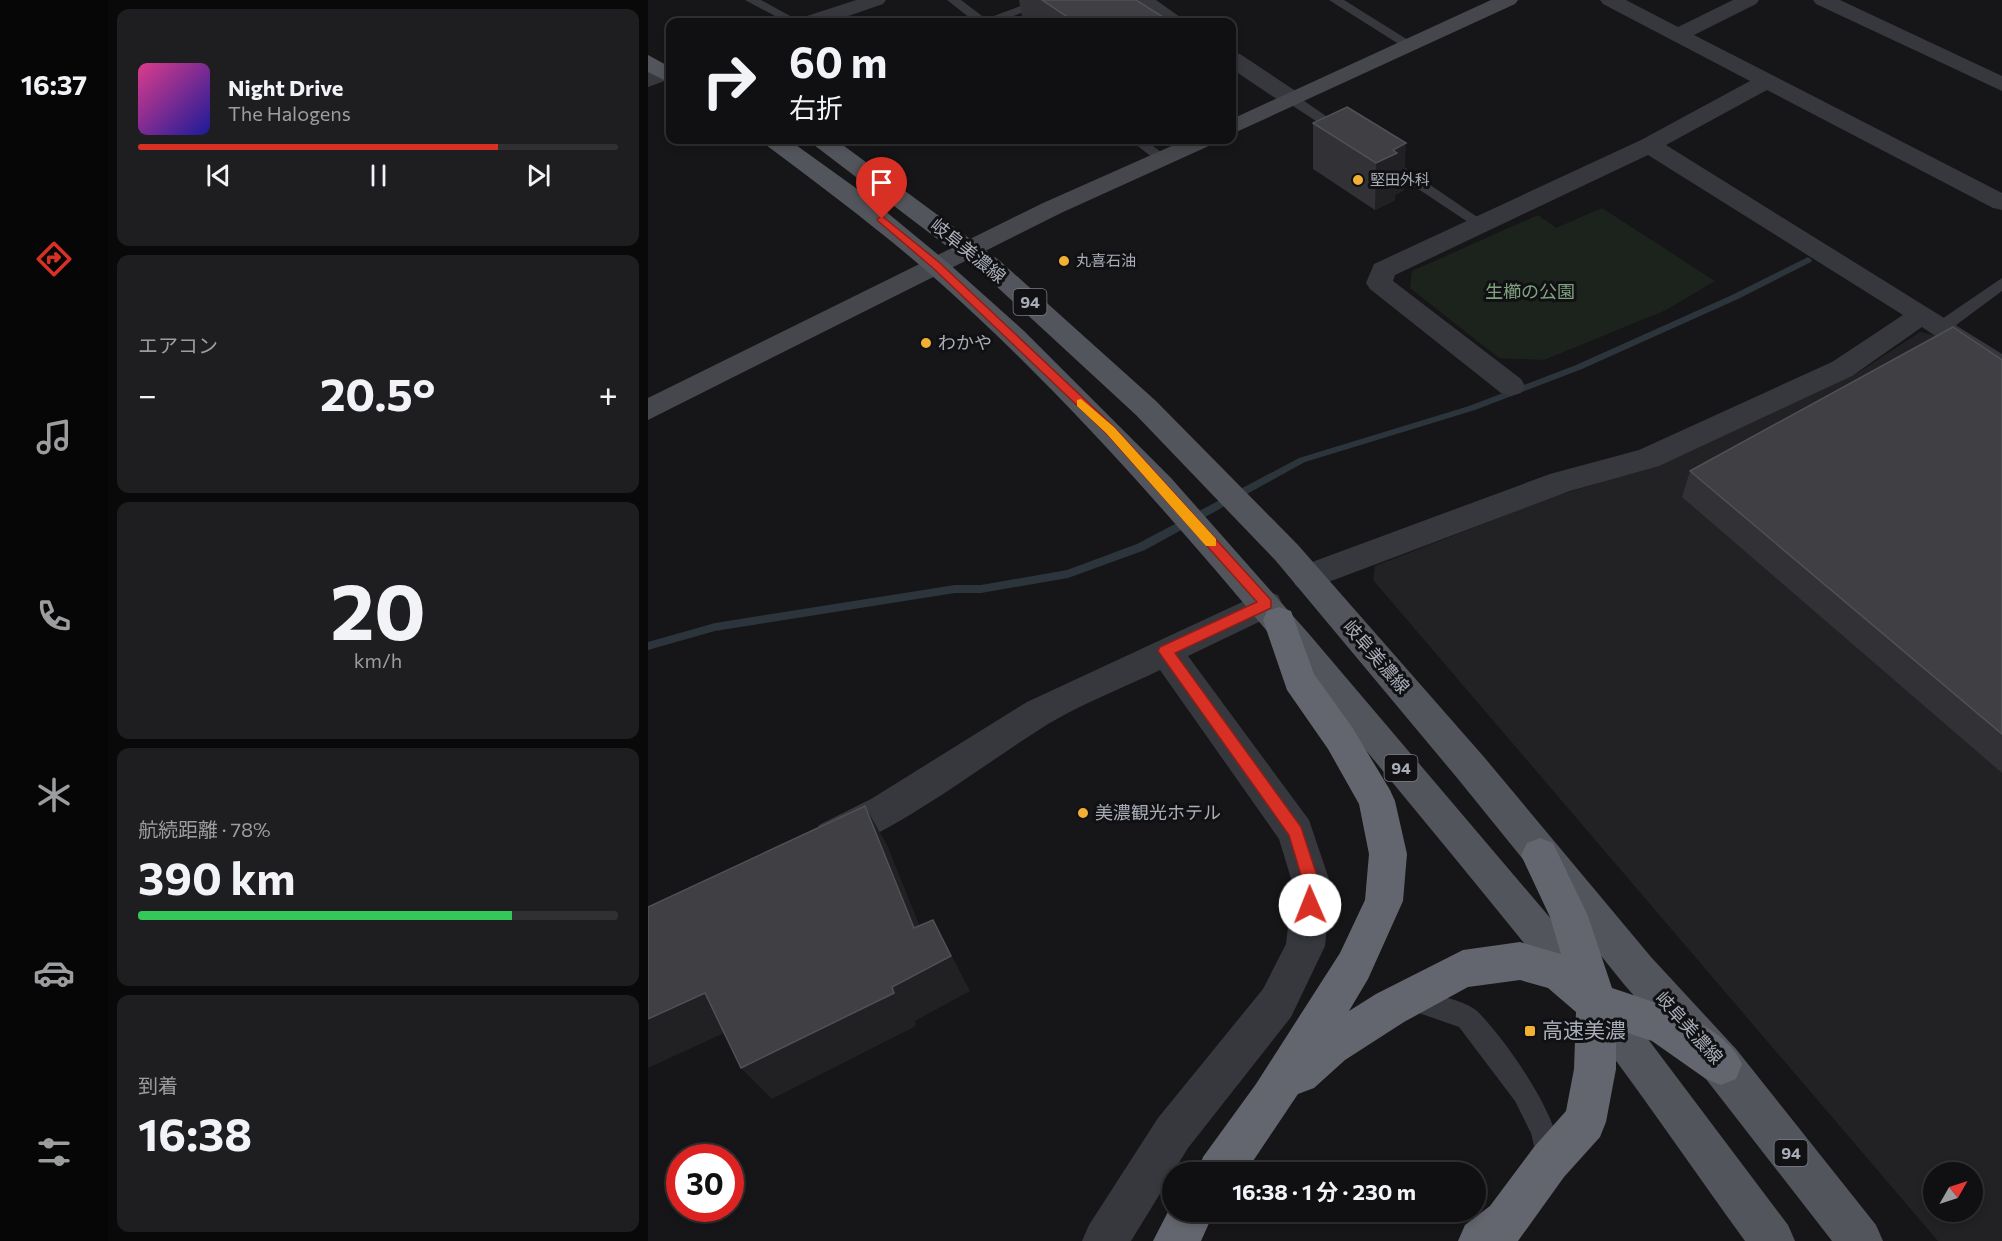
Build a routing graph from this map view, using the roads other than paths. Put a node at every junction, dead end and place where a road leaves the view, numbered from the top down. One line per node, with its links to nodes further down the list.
1 (751, 0): 11 (lane)
2 (876, 0): 12 (street)
3 (953, 0): 13 (lane)
4 (1049, 0): 14 (lane)
5 (1142, 0): 15 (street)
6 (1335, 0): 18 (lane)
7 (1508, 0): 18 (street)
8 (1610, 0): 16 (street)
9 (1749, 0): 16 (street)
10 (1822, 0): 22 (street)
11 (787, 18)
12 (824, 18)
13 (977, 18)
14 (999, 18)
15 (1170, 18)
16 (1678, 35): 21 (street)
17 (648, 41): 19 (main road)
18 (1410, 45): 23 (street)
19 (666, 49)
20 (1236, 62): 23 (street)
21 (1768, 81): 30 (street); 33 (street)
22 (2002, 84)
23 (1292, 99): 24 (street); 25 (lane)
24 (1236, 125)
25 (1352, 139)
26 (779, 144): 36 (main road, 岐阜美濃線 / 94)
27 (827, 144): 35 (main road, 岐阜美濃線 / 94)
28 (1143, 144): 32 (lane)
29 (1194, 144): 32 (street)
30 (1649, 146): 34 (street); 38 (street)
31 (1372, 152): 34 (lane)
32 (1162, 158): 35 (street)
33 (2002, 202)
34 (1482, 225): 40 (street)
35 (969, 249): 36 (street); 42 (main road, 岐阜美濃線 / 94)
36 (937, 265): 41 (street); 43 (main road, 岐阜美濃線 / 94)
37 (2002, 283): 38 (lane)
38 (1932, 320): 39 (street); 42 (street)
39 (2002, 367)
40 (1511, 386)
41 (648, 410)
42 (1307, 577): 46 (main road, 岐阜美濃線 / 94)
43 (1272, 612): 44 (street); 48 (main road, 岐阜美濃線 / 94); 50 (highway)
44 (1165, 651): 45 (street); 54 (street)
45 (802, 852)
46 (1540, 855): 48 (highway); 49 (main road, 岐阜美濃線 / 94)
47 (1407, 998): 48 (highway); 50 (highway); 52 (lane)
48 (1596, 1003): 49 (highway); 52 (highway); 57 (main road, 岐阜美濃線 / 94)
49 (1721, 1064): 58 (main road, 岐阜美濃線 / 94)
50 (1271, 1099): 51 (highway)
51 (1228, 1162)
52 (1549, 1162): 56 (highway)
53 (1186, 1222): 55 (highway)
54 (1105, 1241)
55 (1176, 1241)
56 (1481, 1241)
57 (1772, 1241)
58 (1860, 1241)

